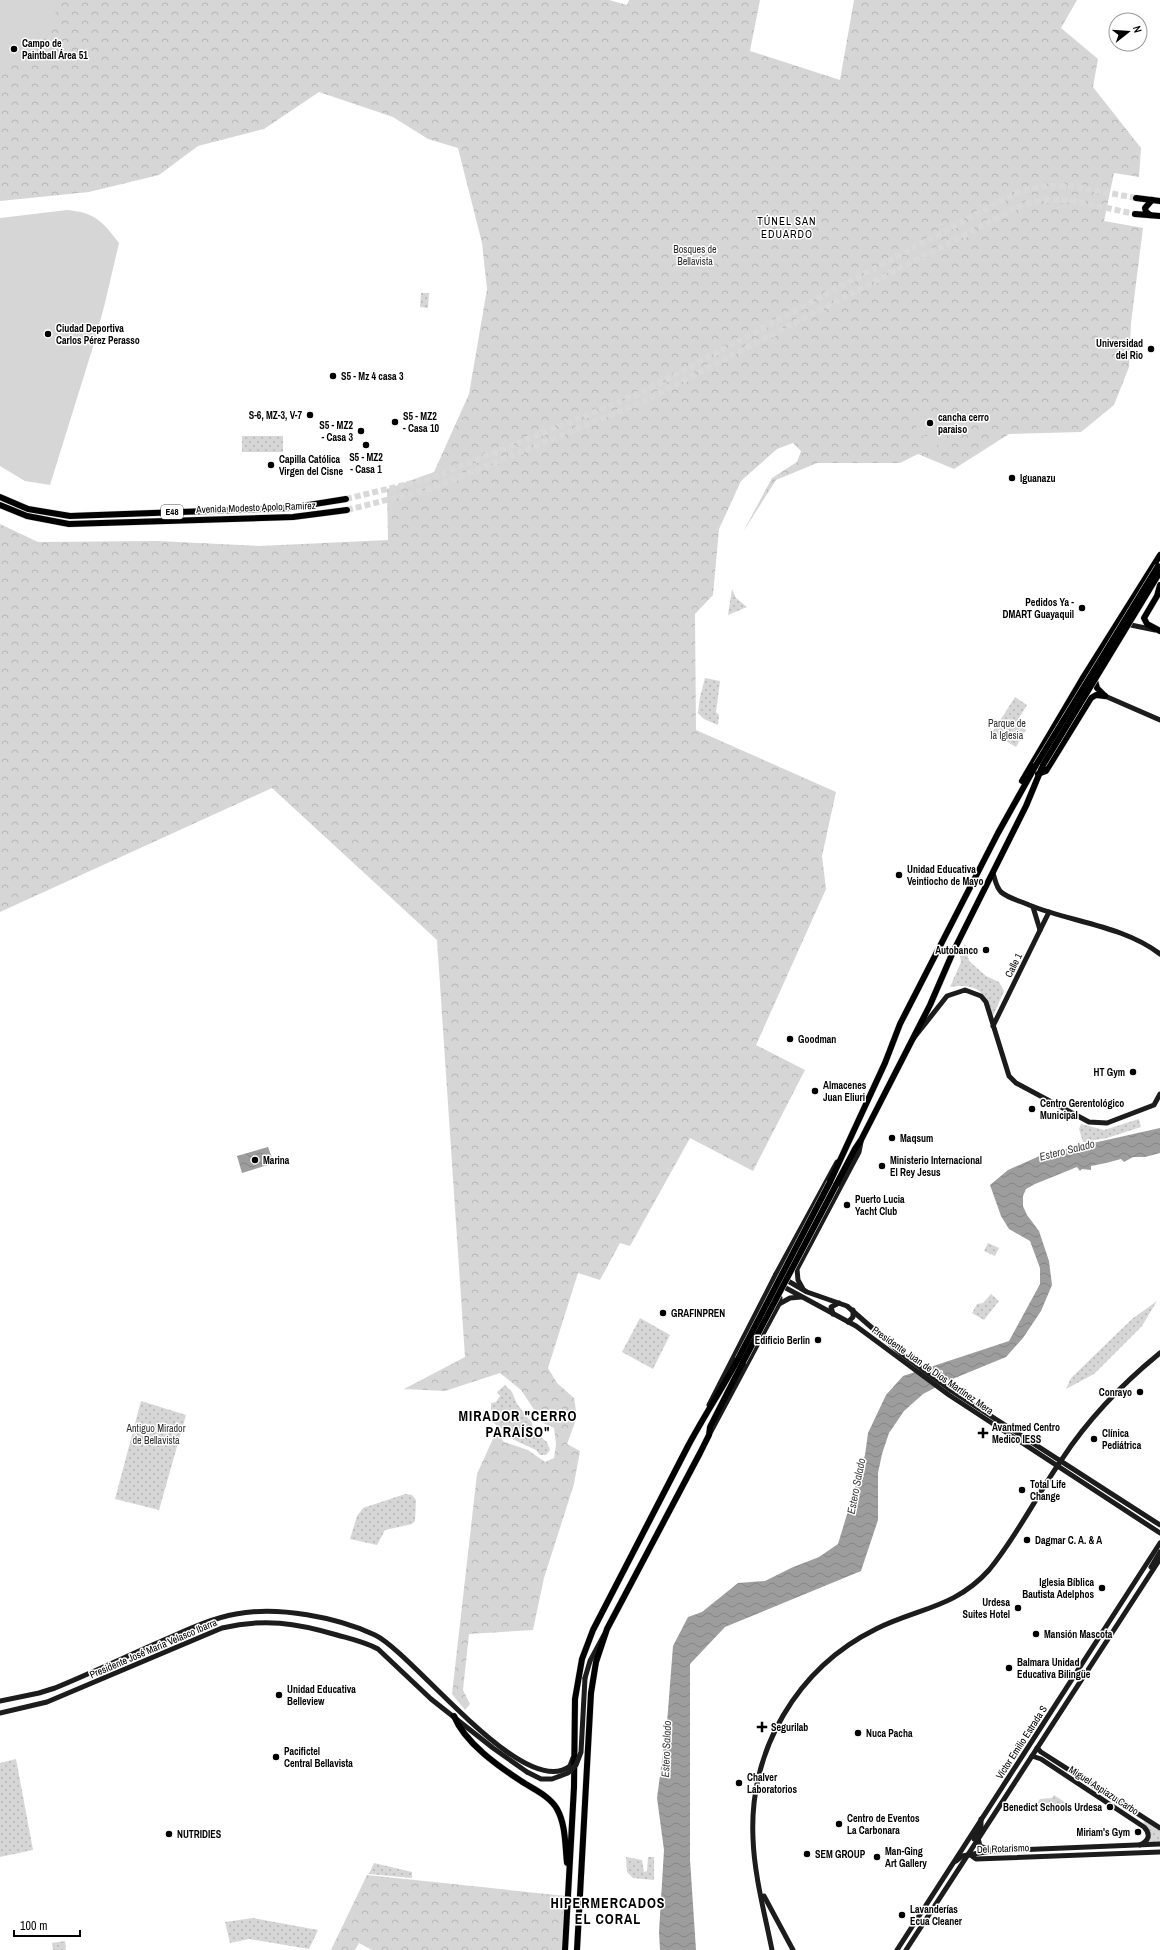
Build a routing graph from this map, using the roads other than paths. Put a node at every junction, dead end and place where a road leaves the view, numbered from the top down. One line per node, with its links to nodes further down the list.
1 (1136, 198): 2 (main road)
2 (1152, 200): 3 (main road); 5 (main road)
3 (1160, 201)
4 (1135, 214): 5 (main road)
5 (1150, 215): 6 (main road)
6 (1160, 216)
7 (0, 497): 9 (main road, Avenida Modesto Apolo Ramirez / E48)
8 (346, 499): 9 (main road, Avenida Modesto Apolo Ramirez / E48)
9 (317, 504): 12 (main road)
10 (0, 506): 12 (main road, Avenida Modesto Apolo Ramirez / E48)
11 (347, 510): 12 (main road, Avenida Modesto Apolo Ramirez / E48)
12 (319, 515)
13 (1160, 555): 16 (main road)
14 (1159, 567): 26 (main road, bridge); 27 (main road, bridge)
15 (1159, 586): 16 (main road); 19 (main road)
16 (1128, 605): 18 (main road)
17 (1127, 624): 18 (main road); 19 (main road); 21 (main road)
18 (1116, 625): 20 (main road)
19 (1160, 631)
20 (1097, 654): 21 (main road); 22 (main road)
21 (1094, 679): 23 (main road)
22 (1071, 696): 24 (main road); 27 (main road)
23 (1105, 696): 24 (main road); 25 (main road)
24 (1087, 704): 26 (main road)
25 (1160, 720)
26 (1038, 774): 28 (main road)
27 (1018, 794): 37 (main road)
28 (993, 873): 29 (main road); 34 (main road)
29 (1033, 907): 30 (main road); 31 (main road)
30 (1049, 912): 31 (main road, Calle 1); 32 (main road)
31 (1040, 930): 33 (main road, Calle 1)
32 (1160, 954)
33 (993, 1026): 34 (main road); 35 (main road)
34 (910, 1042): 36 (main road)
35 (1160, 1094)
36 (861, 1140): 38 (main road); 40 (main road)
37 (843, 1153): 38 (main road); 39 (main road)
38 (833, 1184): 53 (main road, bridge)
39 (788, 1252): 40 (main road); 41 (main road)
40 (802, 1260): 43 (main road)
41 (776, 1274): 42 (main road); 43 (main road, Presidente Juan de Dios Martínez Mera)
42 (773, 1281): 44 (main road); 45 (main road, Presidente Juan de Dios Martínez Mera)
43 (807, 1292): 46 (main road, Presidente Juan de Dios Martínez Mera)
44 (766, 1295): 47 (main road); 55 (main road)
45 (806, 1299): 47 (main road); 49 (main road, Presidente Juan de Dios Martínez Mera)
46 (839, 1303): 48 (main road, Presidente Juan de Dios Martínez Mera); 49 (main road)
47 (779, 1304): 56 (main road)
48 (853, 1310): 50 (main road); 52 (main road, Presidente Juan de Dios Martínez Mera)
49 (833, 1314): 50 (main road, Presidente Juan de Dios Martínez Mera)
50 (848, 1322): 52 (main road, Presidente Juan de Dios Martínez Mera)
51 (1160, 1353): 57 (main road)
52 (901, 1356): 54 (main road, Presidente Juan de Dios Martínez Mera)
53 (740, 1360): 55 (main road); 56 (main road)
54 (951, 1393): 57 (main road, Presidente Juan de Dios Martínez Mera); 58 (main road, Presidente Juan de Dios Martínez Mera)
55 (702, 1419): 76 (main road)
56 (709, 1435): 65 (main road)
57 (1061, 1460): 58 (main road); 59 (main road, Presidente Juan de Dios Martínez Mera)
58 (1057, 1467): 60 (main road, Presidente Juan de Dios Martínez Mera); 88 (main road)
59 (1160, 1525)
60 (1160, 1533)
61 (1160, 1543): 66 (main road, Víctor Emilio Estrada S)
62 (1160, 1552): 64 (main road)
63 (1160, 1559): 64 (main road, Víctor Emilio Estrada S)
64 (1148, 1577): 68 (main road, Víctor Emilio Estrada S)
65 (607, 1629): 74 (main road, Presidente José Maria Velasco Ibarra, bridge); 92 (main road)
66 (1086, 1655): 67 (main road, Víctor Emilio Estrada S); 68 (main road)
67 (1077, 1669): 71 (main road); 78 (main road, Víctor Emilio Estrada S)
68 (1087, 1671): 71 (main road, Víctor Emilio Estrada S)
69 (74, 1680): 70 (main road); 72 (main road, Presidente José Maria Velasco Ibarra); 76 (main road, Presidente José Maria Velasco Ibarra)
70 (78, 1689): 73 (main road, Presidente José Maria Velasco Ibarra); 74 (main road, Presidente José Maria Velasco Ibarra)
71 (1068, 1700): 75 (main road, Víctor Emilio Estrada S)
72 (0, 1701)
73 (0, 1713)
74 (454, 1716): 87 (main road)
75 (1037, 1748): 77 (main road, Víctor Emilio Estrada S); 79 (main road, Miguel Aspiazu Carbo)
76 (574, 1753): 87 (main road)
77 (1032, 1756): 80 (main road, Víctor Emilio Estrada S); 82 (main road, Miguel Aspiazu Carbo)
78 (981, 1819): 85 (main road); 86 (main road, Víctor Emilio Estrada S)
79 (1160, 1828)
80 (978, 1838): 83 (main road); 85 (main road, Víctor Emilio Estrada S)
81 (1160, 1844): 82 (main road, Del Rotarismo)
82 (1138, 1846): 83 (main road, Del Rotarismo)
83 (992, 1851): 85 (main road, Del Rotarismo)
84 (1160, 1852): 85 (main road, Del Rotarismo)
85 (969, 1854): 86 (main road); 96 (main road, Víctor Emilio Estrada S)
86 (948, 1871): 95 (main road, Víctor Emilio Estrada S)
87 (570, 1878): 91 (main road)
88 (761, 1888): 89 (main road); 90 (main road)
89 (781, 1930): 90 (main road); 94 (main road)
90 (770, 1940): 93 (main road)
91 (565, 1950)
92 (577, 1950)
93 (772, 1950)
94 (793, 1950)
95 (897, 1950)
96 (906, 1950)

